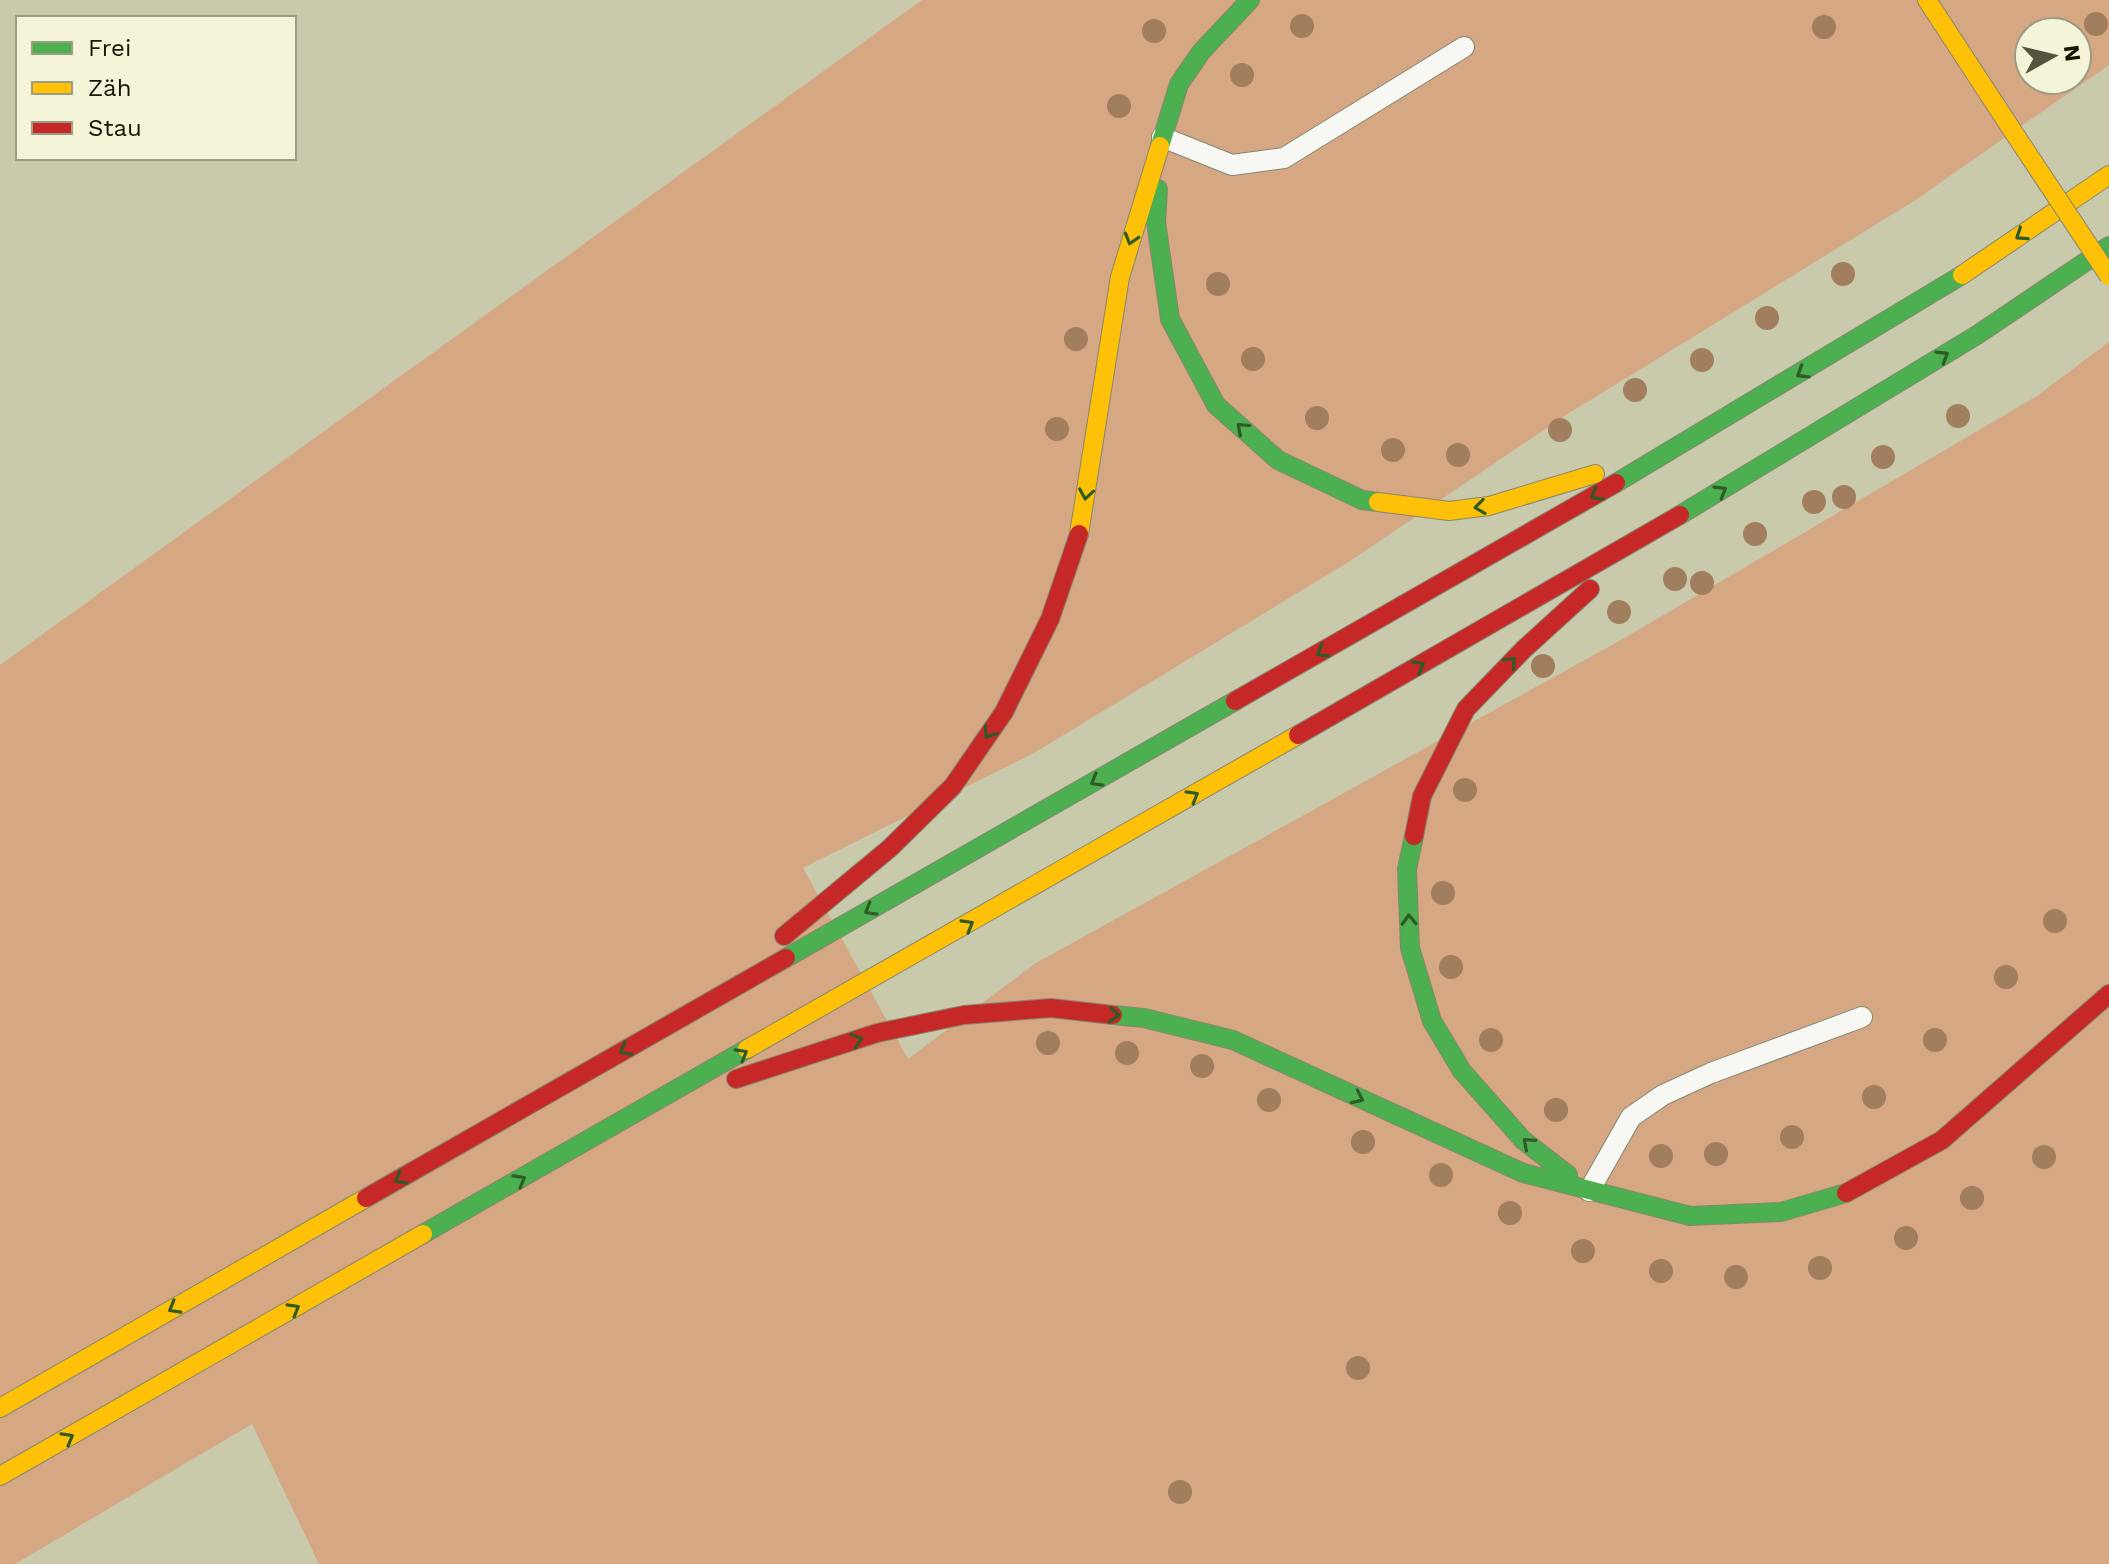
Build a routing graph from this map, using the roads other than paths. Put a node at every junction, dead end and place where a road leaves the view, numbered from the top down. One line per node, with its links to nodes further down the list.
1 (1250, 0): 4 (main road)
2 (1927, 0): 7 (main road, bridge)
3 (1464, 47): 4 (lane)
4 (1162, 137): 8 (main road, one-way to 4); 11 (main road, one-way to 11)
5 (2109, 175): 8 (main road, one-way to 8)
6 (2109, 246): 9 (main road, one-way to 6)
7 (2109, 276)
8 (1688, 442): 11 (main road, one-way to 11)
9 (1654, 531): 13 (main road, one-way to 9); 14 (main road, one-way to 9)
10 (2109, 994): 14 (main road)
11 (693, 1011): 15 (main road, one-way to 15)
12 (1862, 1017): 14 (lane)
13 (650, 1106): 14 (main road, one-way to 14); 16 (main road, one-way to 13)
14 (1589, 1191)
15 (0, 1408)
16 (0, 1476)

